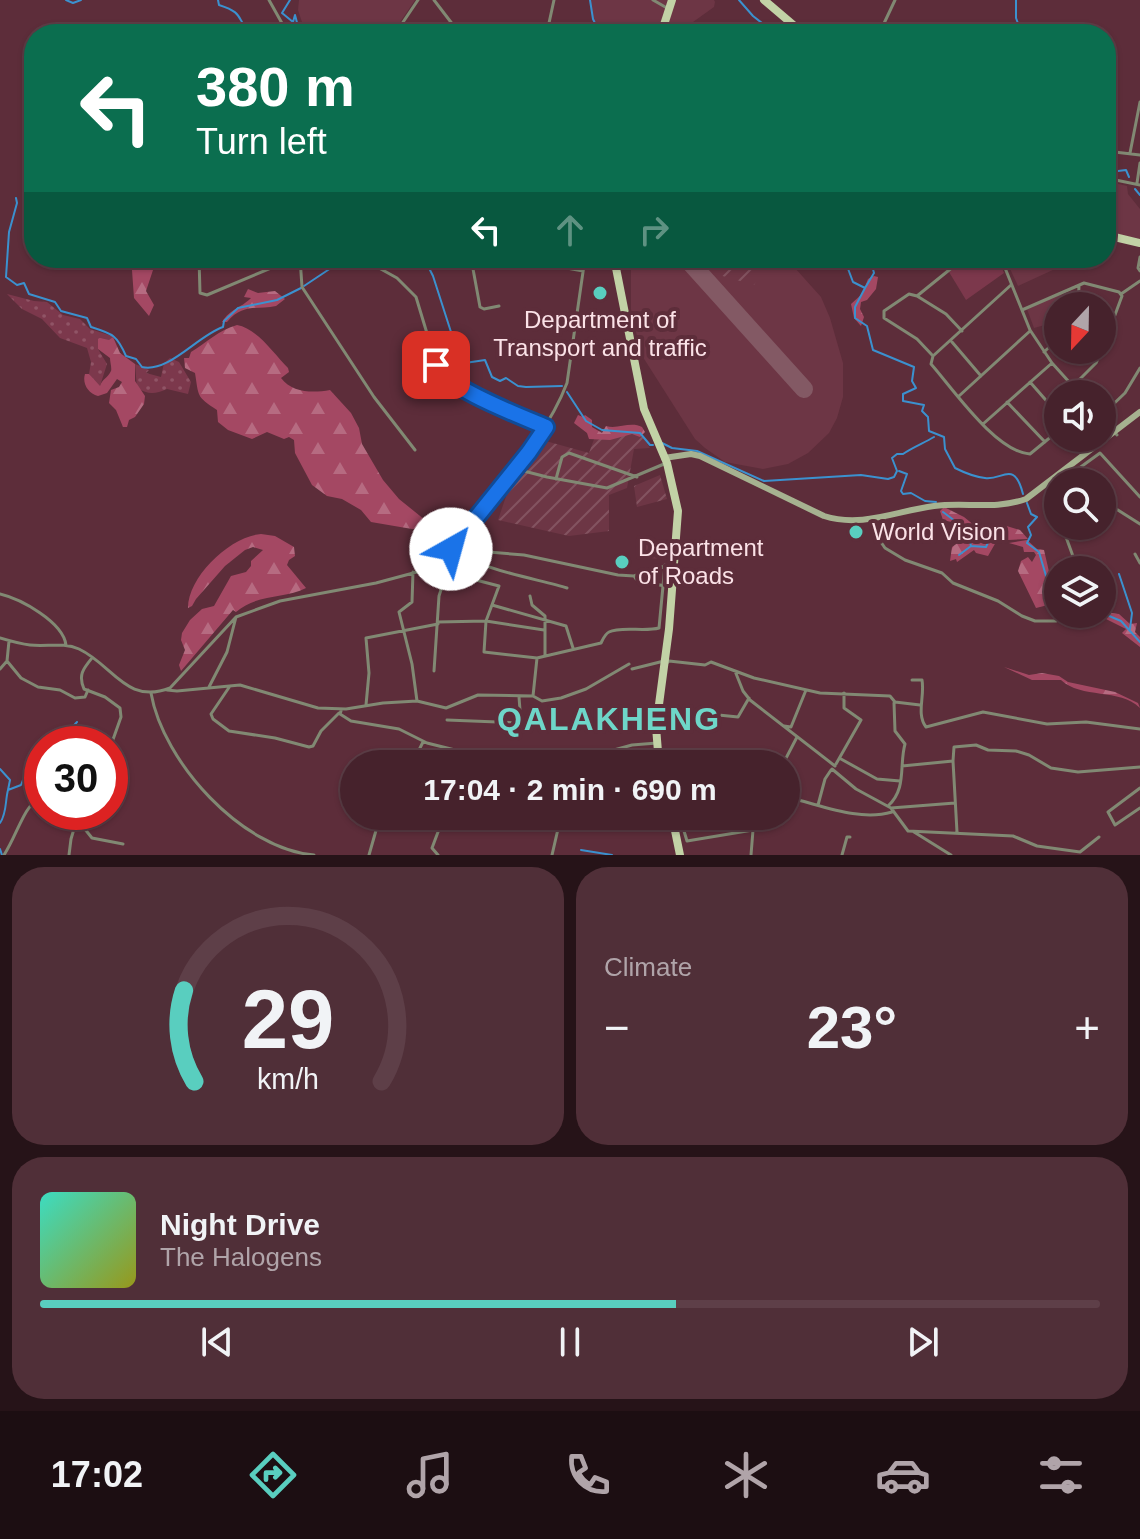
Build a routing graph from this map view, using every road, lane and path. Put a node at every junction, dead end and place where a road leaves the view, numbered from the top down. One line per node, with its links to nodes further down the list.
1 (269, 0): 9 (street)
2 (418, 0): 10 (street)
3 (434, 0): 11 (street)
4 (554, 0): 12 (street)
5 (653, 0): 8 (street)
6 (764, 0): 13 (main road)
7 (895, 0): 14 (street)
8 (669, 6)
9 (282, 24)
10 (402, 24)
11 (452, 24)
12 (548, 24)
13 (792, 24)
14 (884, 24)
15 (1140, 102): 17 (street)
16 (1116, 152): 17 (street)
17 (1130, 153): 18 (street)
18 (1140, 155)
19 (1140, 163): 21 (street)
20 (1116, 180): 21 (street)
21 (1138, 185)
22 (1116, 237): 23 (main road)
23 (1140, 243)
24 (1140, 257): 36 (street)
25 (199, 268): 26 (street)
26 (273, 268)
27 (299, 268): 71 (street)
28 (379, 268): 67 (street)
29 (473, 268): 43 (street)
30 (571, 268): 35 (street)
31 (583, 268): 35 (street)
32 (616, 268): 73 (main road)
33 (952, 268): 42 (street)
34 (1005, 268): 38 (street)
35 (583, 271): 51 (street)
36 (1140, 271)
37 (1140, 281): 41 (street)
38 (1011, 285): 45 (street); 47 (street)
39 (1079, 285): 40 (street); 41 (street); 45 (street)
40 (1079, 292)
41 (1121, 294): 44 (street)
42 (917, 296): 47 (street); 52 (street)
43 (499, 306)
44 (1116, 309)
45 (1022, 310): 46 (street)
46 (1030, 330): 50 (street); 57 (street)
47 (962, 331): 48 (street)
48 (951, 341): 52 (street); 57 (street)
49 (537, 349): 51 (street)
50 (1044, 352)
51 (571, 355): 67 (street)
52 (933, 356): 61 (street)
53 (1051, 364): 60 (street)
54 (1053, 364): 58 (street)
55 (1095, 364): 59 (street)
56 (1140, 368): 64 (street)
57 (981, 376): 61 (street)
58 (1068, 380)
59 (1079, 380)
60 (1030, 382): 62 (street); 63 (street)
61 (959, 396): 66 (street)
62 (1044, 398)
63 (1007, 402): 66 (street); 69 (street)
64 (1116, 402)
65 (1140, 412): 68 (main road)
66 (983, 424): 70 (street)
67 (546, 427): 77 (street)
68 (1116, 434)
69 (1044, 441)
70 (1044, 443)
71 (415, 450)
72 (1094, 452): 74 (main road)
73 (668, 459): 79 (street); 84 (main road); 92 (main road)
74 (1075, 468)
75 (1080, 468): 76 (street)
76 (1114, 468)
77 (516, 469): 80 (street); 87 (street)
78 (1116, 471): 82 (street)
79 (637, 477): 80 (street); 80 (street)
80 (556, 479)
81 (1044, 489): 84 (main road)
82 (1140, 497)
83 (1116, 509): 86 (street)
84 (883, 517): 103 (street)
85 (438, 524): 87 (street)
86 (1140, 524)
87 (451, 549): 89 (street); 90 (street); 94 (street)
88 (1135, 554): 91 (street)
89 (445, 559): 93 (street); 104 (street)
90 (479, 563): 96 (street); 99 (street)
91 (1140, 563)
92 (670, 565): 94 (street); 95 (street); 115 (main road)
93 (413, 572): 100 (street); 106 (street)
94 (634, 576): 95 (street)
95 (664, 586): 110 (street)
96 (567, 588)
97 (0, 594): 109 (street)
98 (530, 596): 101 (street)
99 (491, 605): 101 (street); 102 (street)
100 (236, 617): 123 (street); 125 (street)
101 (545, 620): 105 (street); 110 (street)
102 (486, 621): 104 (street); 105 (street); 113 (street)
103 (1044, 621)
104 (438, 623): 106 (street); 119 (street)
105 (544, 630): 111 (street)
106 (404, 631): 132 (street); 134 (street)
107 (0, 638): 108 (street)
108 (9, 641): 109 (street); 114 (street)
109 (66, 645): 112 (street)
110 (573, 648): 111 (street)
111 (545, 655): 113 (street)
112 (92, 658): 124 (street); 127 (street)
113 (537, 658): 129 (street)
114 (7, 661): 117 (street); 124 (street)
115 (664, 663): 118 (street); 120 (street); 144 (main road)
116 (629, 664): 129 (street)
117 (0, 669)
118 (632, 669)
119 (434, 671)
120 (735, 671): 126 (street); 131 (street)
121 (912, 680): 135 (street)
122 (230, 686): 123 (street); 136 (street); 136 (street)
123 (209, 687): 125 (street)
124 (88, 690): 139 (street)
125 (167, 690): 127 (street)
126 (806, 690): 128 (street); 140 (street)
127 (151, 693): 179 (street)
128 (844, 693): 133 (street); 150 (street)
129 (533, 696): 130 (street)
130 (519, 697): 132 (street); 138 (street)
131 (749, 698): 137 (street); 140 (street)
132 (417, 701): 134 (street)
133 (895, 702): 135 (street); 152 (street)
134 (366, 705): 136 (street)
135 (921, 706): 141 (street)
136 (340, 711): 143 (street)
137 (678, 714)
138 (447, 720)
139 (118, 726)
140 (784, 726): 142 (street)
141 (1140, 729)
142 (797, 737): 149 (street); 154 (street)
143 (423, 741): 145 (street); 146 (street)
144 (657, 743): 147 (street); 148 (main road)
145 (419, 750)
146 (454, 750)
147 (614, 750)
148 (658, 750)
149 (790, 750)
150 (841, 759): 154 (street); 155 (street)
151 (953, 761): 152 (street); 153 (street); 158 (street)
152 (902, 766): 155 (street)
153 (1140, 767)
154 (834, 768): 159 (street); 161 (street)
155 (900, 781): 161 (street)
156 (1140, 788): 160 (street)
157 (800, 800): 159 (street)
158 (956, 803): 161 (street); 172 (street)
159 (818, 805): 161 (street)
160 (1140, 808)
161 (891, 809): 171 (street)
162 (24, 816): 177 (street)
163 (75, 830): 178 (street)
164 (86, 830): 175 (street)
165 (377, 830): 176 (street)
166 (439, 830): 180 (street)
167 (558, 830): 181 (street)
168 (675, 830): 182 (main road)
169 (684, 830): 170 (street)
170 (753, 830): 183 (street)
171 (914, 832): 172 (street); 185 (street)
172 (957, 832): 174 (street)
173 (850, 837): 184 (street)
174 (1099, 837)
175 (123, 844)
176 (371, 854)
177 (4, 855)
178 (69, 855)
179 (314, 855)
180 (438, 855)
181 (552, 855)
182 (680, 855)
183 (751, 855)
184 (842, 855)
185 (951, 855)

